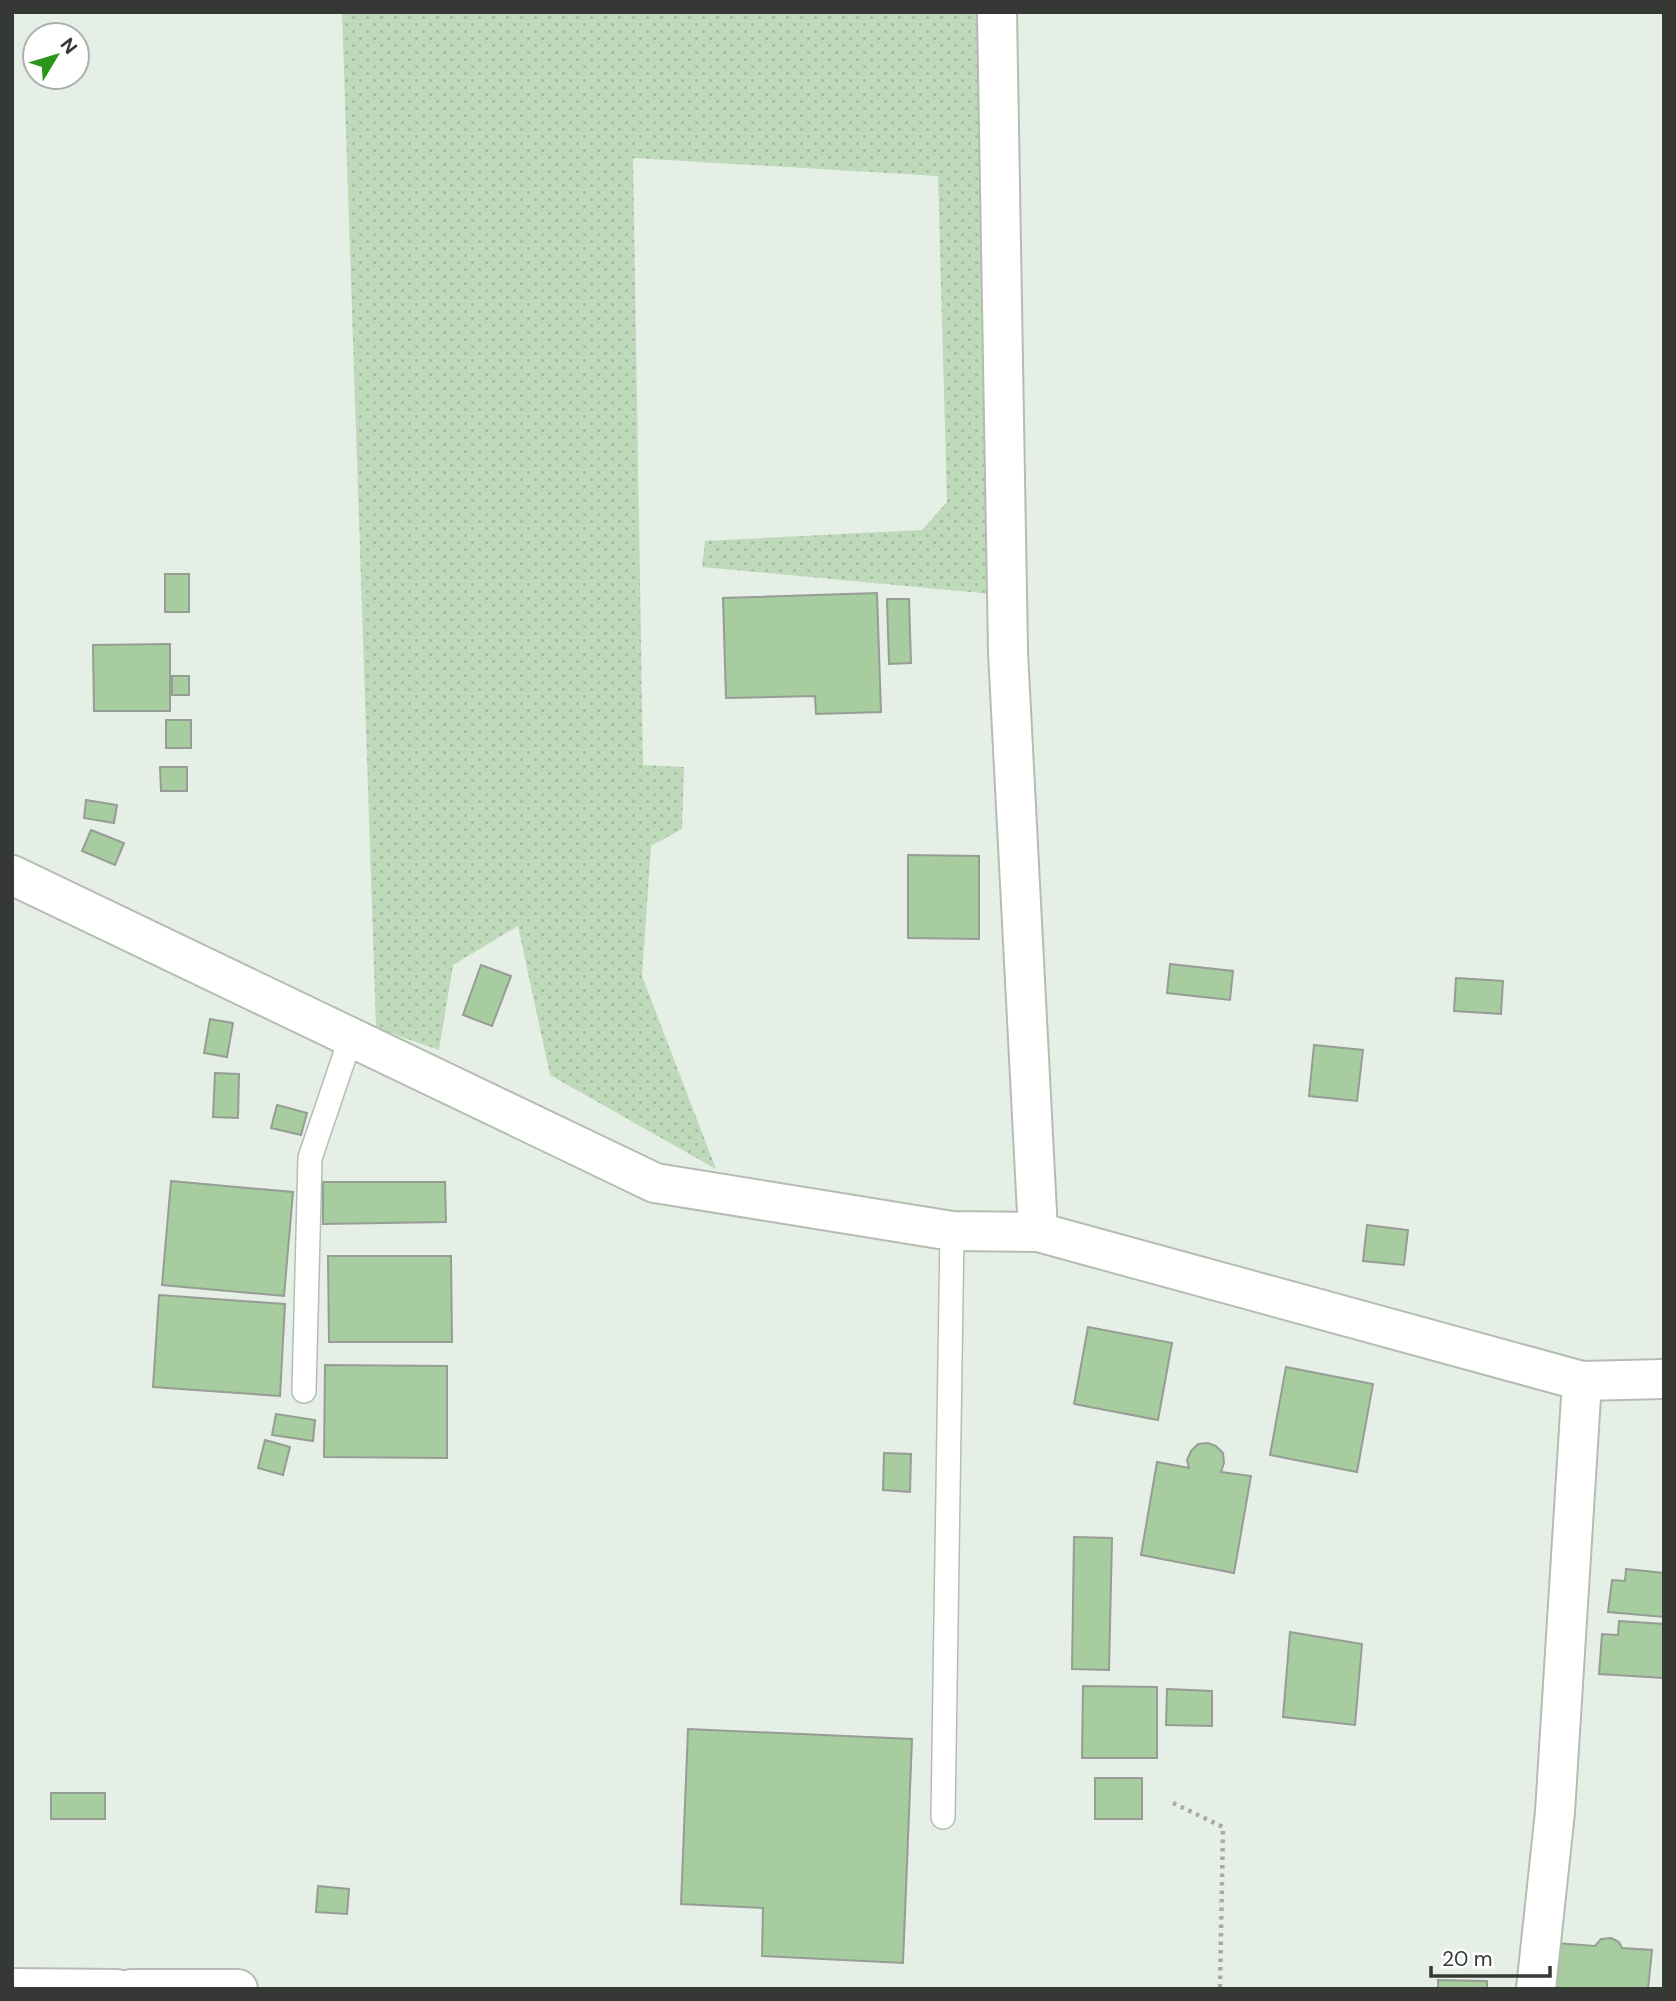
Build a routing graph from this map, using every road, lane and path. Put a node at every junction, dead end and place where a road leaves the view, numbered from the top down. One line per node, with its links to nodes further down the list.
1 (997, 12): 5 (street)
2 (12, 875): 3 (street)
3 (351, 1037): 4 (street); 8 (lane)
4 (952, 1231): 5 (street); 10 (lane)
5 (1038, 1232): 7 (street)
6 (1664, 1379): 7 (street)
7 (1581, 1381): 16 (street)
8 (304, 1391)
9 (1173, 1803): 15 (path)
10 (943, 1817)
11 (12, 1988): 12 (street)
12 (117, 1989)
13 (131, 1989): 14 (street)
14 (238, 1989)
15 (1220, 1989)
16 (1536, 1989)

